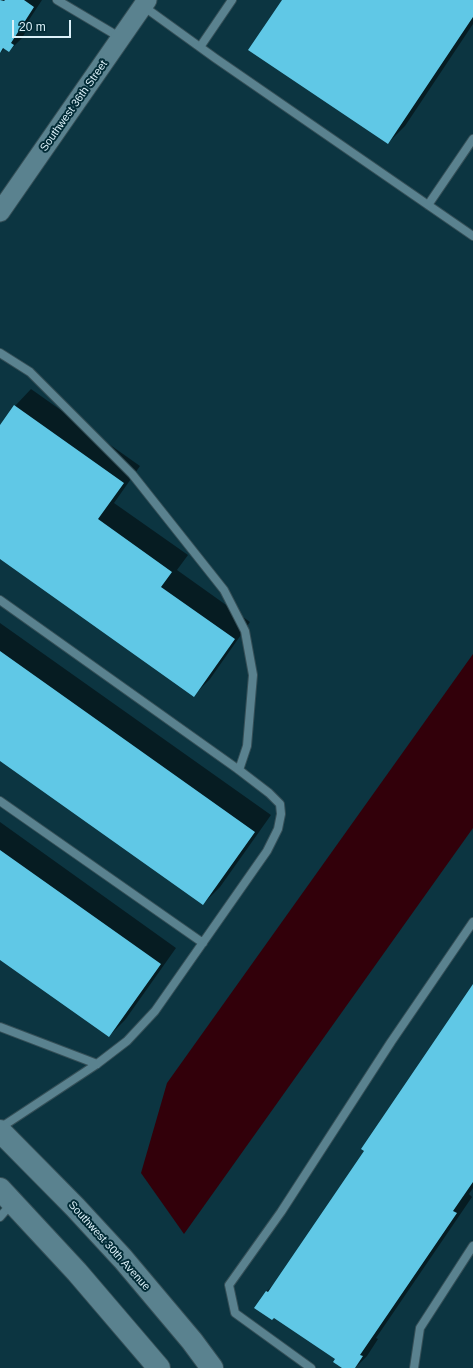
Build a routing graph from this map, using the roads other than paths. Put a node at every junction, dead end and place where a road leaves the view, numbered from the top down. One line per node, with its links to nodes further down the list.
1 (57, 0): 4 (lane)
2 (232, 0): 5 (lane)
3 (145, 3): 4 (street, Southwest 36th Street); 5 (lane)
4 (121, 38): 8 (street, Southwest 36th Street)
5 (200, 47): 7 (lane)
6 (473, 139): 7 (lane)
7 (428, 205): 9 (lane)
8 (0, 212)
9 (473, 236)
10 (0, 354): 12 (lane)
11 (0, 600): 12 (lane)
12 (239, 770): 15 (lane)
13 (0, 801): 15 (lane)
14 (473, 922): 23 (lane)
15 (202, 943): 17 (lane)
16 (0, 1027): 17 (lane)
17 (97, 1064): 18 (lane)
18 (0, 1130): 22 (main road, Southwest 30th Avenue)
19 (4, 1203): 21 (main road)
20 (473, 1246): 24 (lane)
21 (159, 1368)
22 (212, 1368)
23 (312, 1368)
24 (414, 1368)

